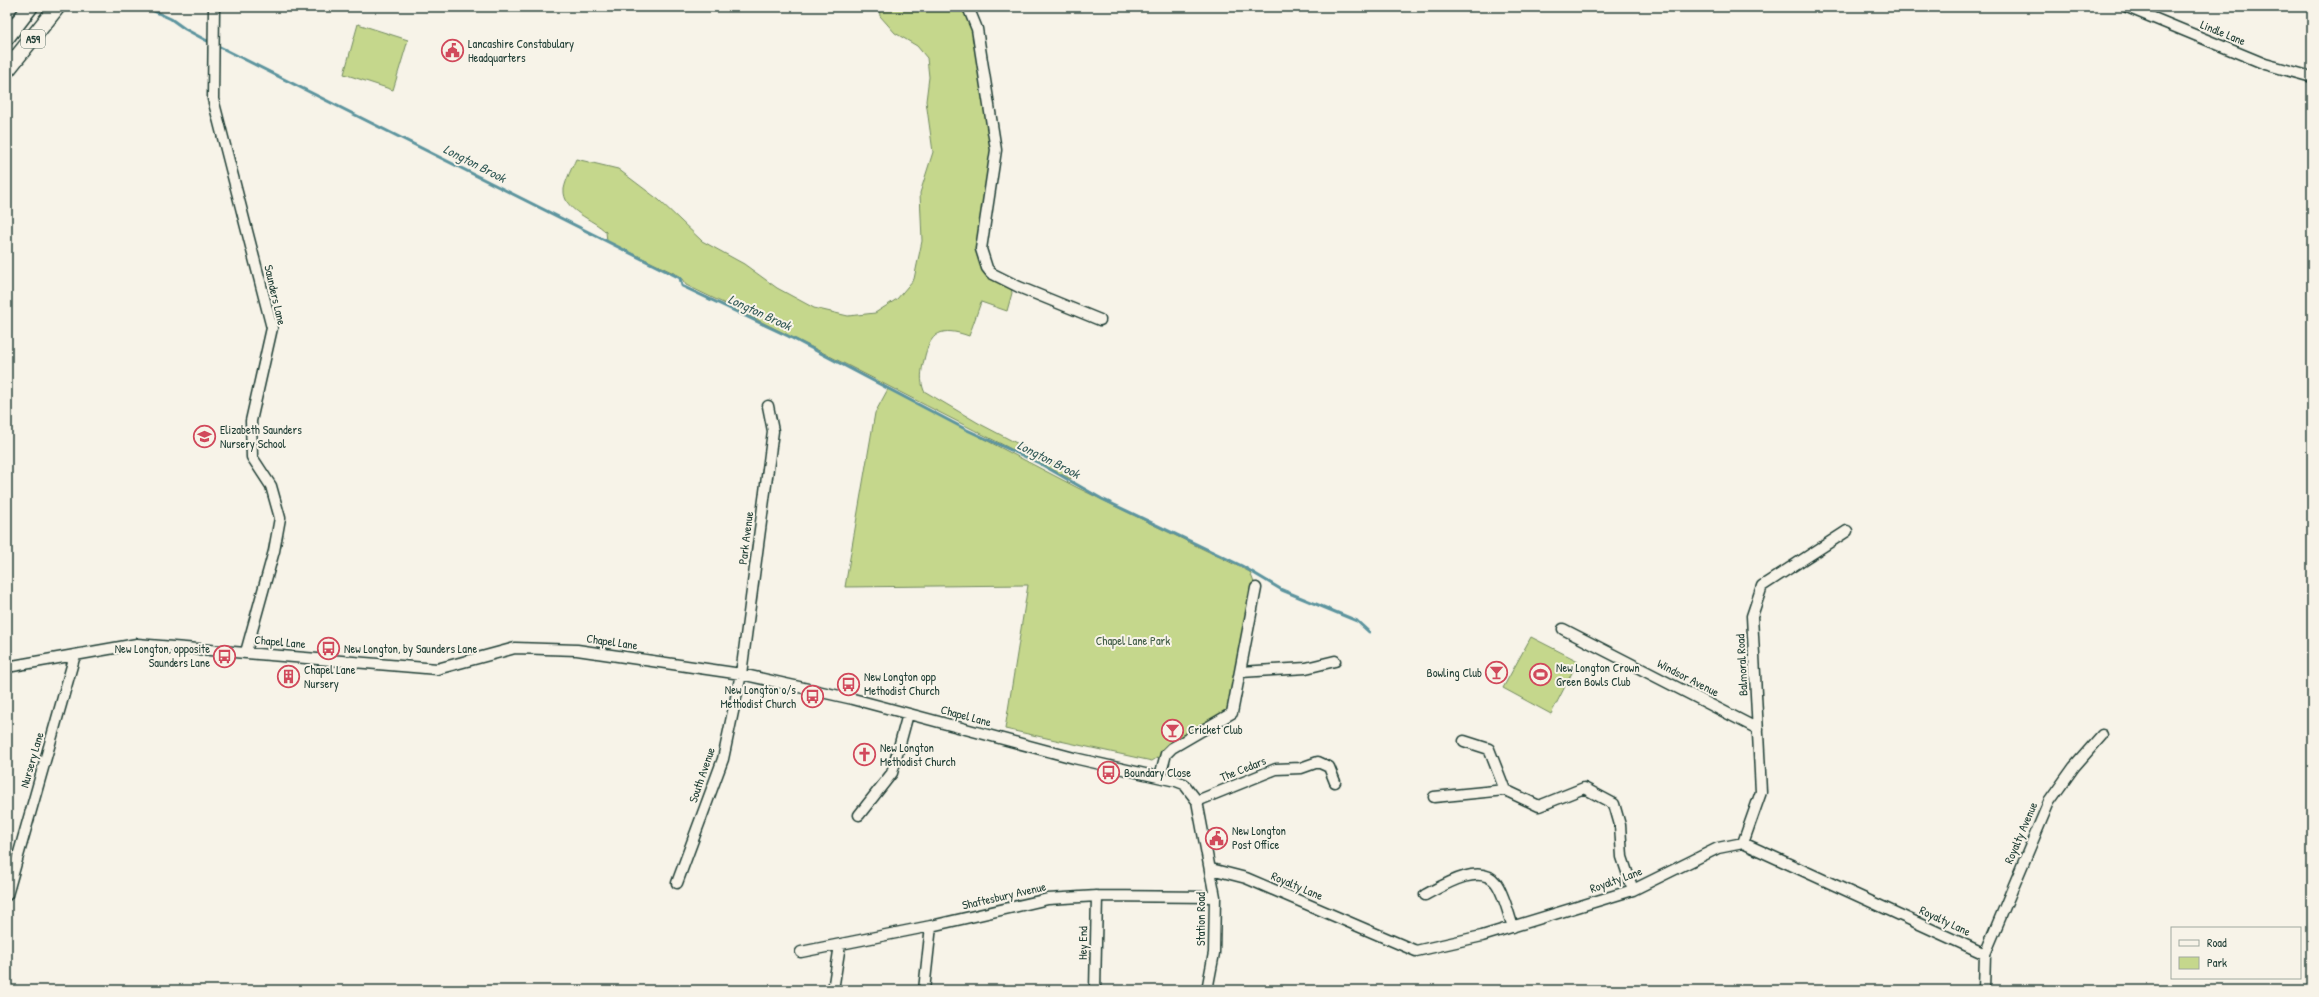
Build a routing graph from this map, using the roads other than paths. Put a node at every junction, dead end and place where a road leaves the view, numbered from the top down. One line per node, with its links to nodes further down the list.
1 (30, 7): 6 (highway, A59)
2 (57, 7): 7 (highway, A59)
3 (214, 7): 14 (street, Saunders Lane)
4 (968, 7): 9 (street)
5 (2126, 7): 8 (street, Lindle Lane)
6 (7, 37)
7 (7, 70)
8 (2312, 77)
9 (1100, 320)
10 (768, 406): 19 (street, Park Avenue)
11 (1847, 531): 21 (street, Balmoral Road)
12 (1256, 588): 18 (street)
13 (1563, 629): 21 (street, Windsor Avenue)
14 (246, 652): 15 (street, Chapel Lane); 19 (street, Chapel Lane)
15 (75, 655): 17 (street, Chapel Lane); 34 (street, Nursery Lane)
16 (1335, 661): 18 (street)
17 (7, 667)
18 (1241, 672): 24 (street)
19 (741, 674): 20 (street, Chapel Lane); 32 (street, South Avenue)
20 (908, 714): 24 (street, Chapel Lane); 29 (street)
21 (1758, 729): 30 (street, Balmoral Road)
22 (2102, 735): 42 (street, Royalty Avenue)
23 (1464, 741): 26 (street)
24 (1160, 776): 28 (street, Chapel Lane)
25 (1335, 782): 28 (street, The Cedars)
26 (1505, 790): 27 (street); 33 (street)
27 (1434, 797)
28 (1197, 801): 31 (street, Station Road)
29 (860, 815)
30 (1743, 843): 33 (street, Royalty Lane); 42 (street, Royalty Lane)
31 (1210, 869): 37 (street, Station Road); 39 (street, Royalty Lane)
32 (677, 882)
33 (1633, 890): 39 (street, Royalty Lane)
34 (7, 895)
35 (1425, 895): 39 (street)
36 (1097, 896): 37 (street, Shaftesbury Avenue); 38 (street, Shaftesbury Avenue); 45 (street, Hey End)
37 (1215, 897): 46 (street, Station Road)
38 (931, 926): 40 (street, Shaftesbury Avenue); 44 (street)
39 (1513, 926)
40 (840, 945): 41 (street, Shaftesbury Avenue); 43 (street)
41 (801, 952)
42 (1985, 954): 47 (street)
43 (833, 990)
44 (924, 990)
45 (1095, 990)
46 (1207, 990)
47 (1984, 990)

